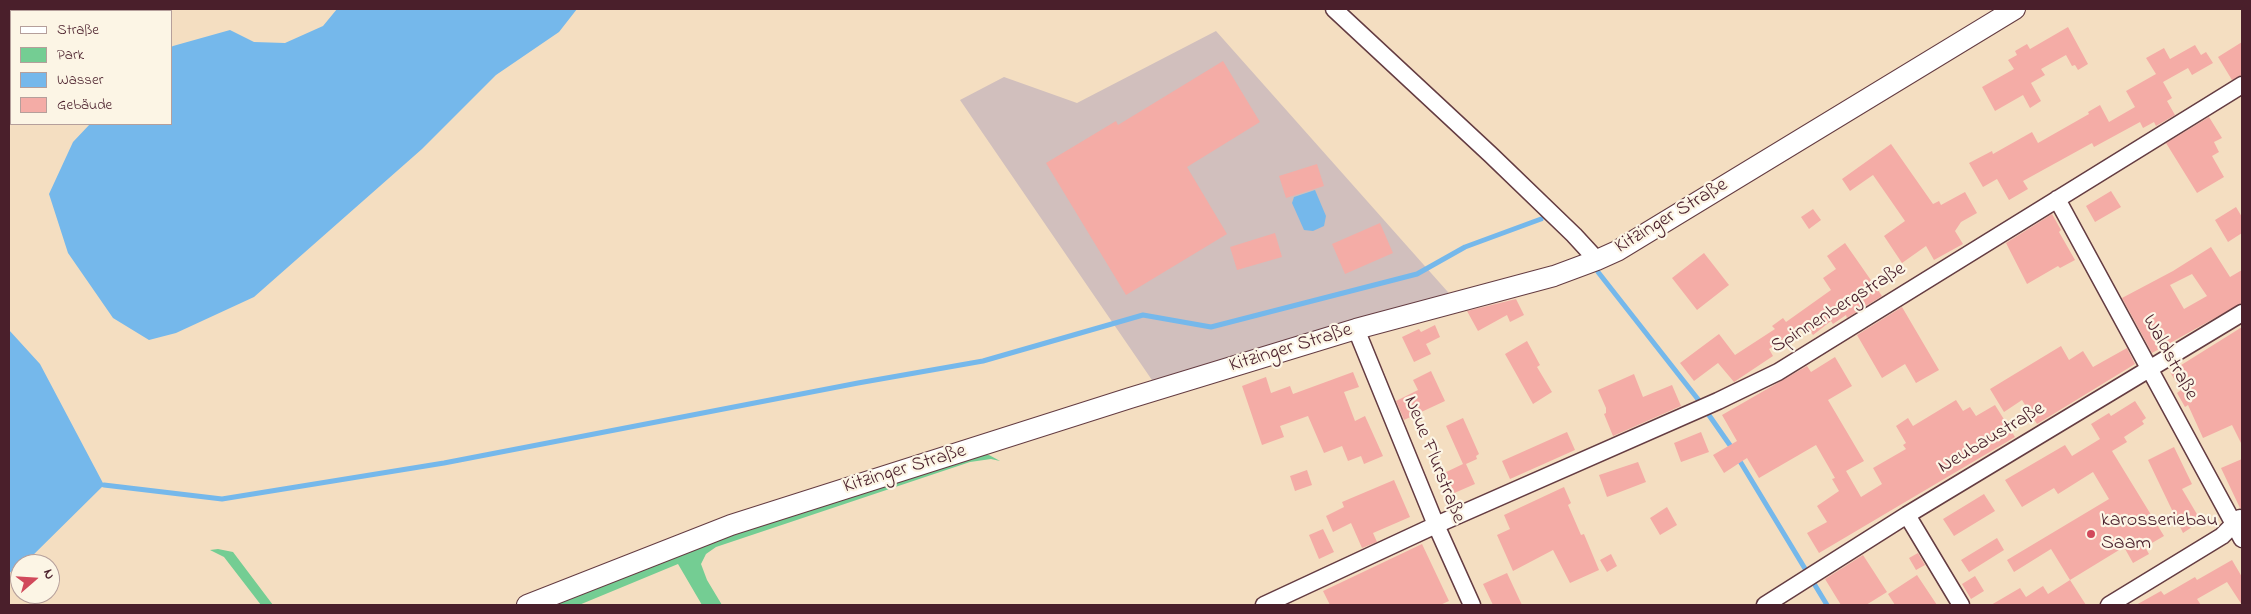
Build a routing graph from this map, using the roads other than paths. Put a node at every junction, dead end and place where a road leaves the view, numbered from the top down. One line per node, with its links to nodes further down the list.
1 (1334, 9): 5 (street)
2 (2015, 9): 5 (street, Kitzinger Straße)
3 (2242, 85): 4 (street, Spinnenbergstraße)
4 (2057, 199): 8 (street, Waldstraße); 10 (street, Spinnenbergstraße)
5 (1597, 260): 7 (street, Kitzinger Straße)
6 (2242, 313): 8 (street, Neubaustraße)
7 (1356, 329): 10 (street, Neue Flurstraße); 12 (street, Kitzinger Straße)
8 (2151, 368): 9 (street, Neubaustraße); 11 (street, Waldstraße)
9 (1907, 515): 15 (street, Neubaustraße); 16 (street)
10 (1436, 526): 13 (street, Spinnenbergstraße); 14 (street, Neue Flurstraße)
11 (2240, 527): 17 (street)
12 (527, 605)
13 (1264, 605)
14 (1472, 605)
15 (1765, 605)
16 (1961, 605)
17 (2109, 605)

